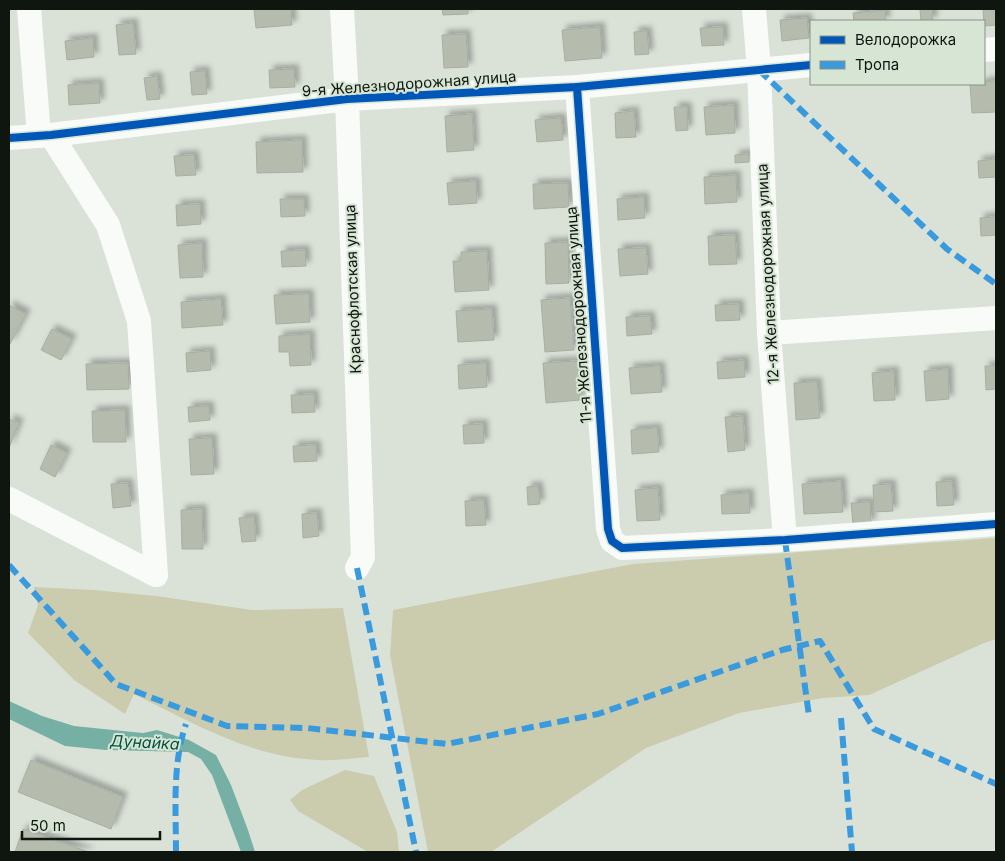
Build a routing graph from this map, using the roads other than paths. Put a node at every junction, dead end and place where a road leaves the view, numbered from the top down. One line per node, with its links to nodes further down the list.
1 (29, 9): 8 (street)
2 (342, 9): 7 (street, Краснофлотская улица)
3 (754, 9): 5 (street, 12-я Железнодорожная улица)
4 (810, 65): 5 (street, 9-я Железнодорожная улица)
5 (759, 69): 6 (street, 9-я Железнодорожная улица); 11 (street, 12-я Железнодорожная улица)
6 (577, 87): 7 (street, 9-я Железнодорожная улица); 14 (street, 11-я Железнодорожная улица)
7 (347, 99): 8 (street, 9-я Железнодорожная улица); 15 (street, Краснофлотская улица)
8 (45, 135): 9 (street, 9-я Железнодорожная улица); 12 (street)
9 (9, 138)
10 (996, 318): 11 (street)
11 (769, 333): 14 (street, 12-я Железнодорожная улица)
12 (9, 499)
13 (996, 524): 14 (street)
14 (785, 540)
15 (356, 568)

